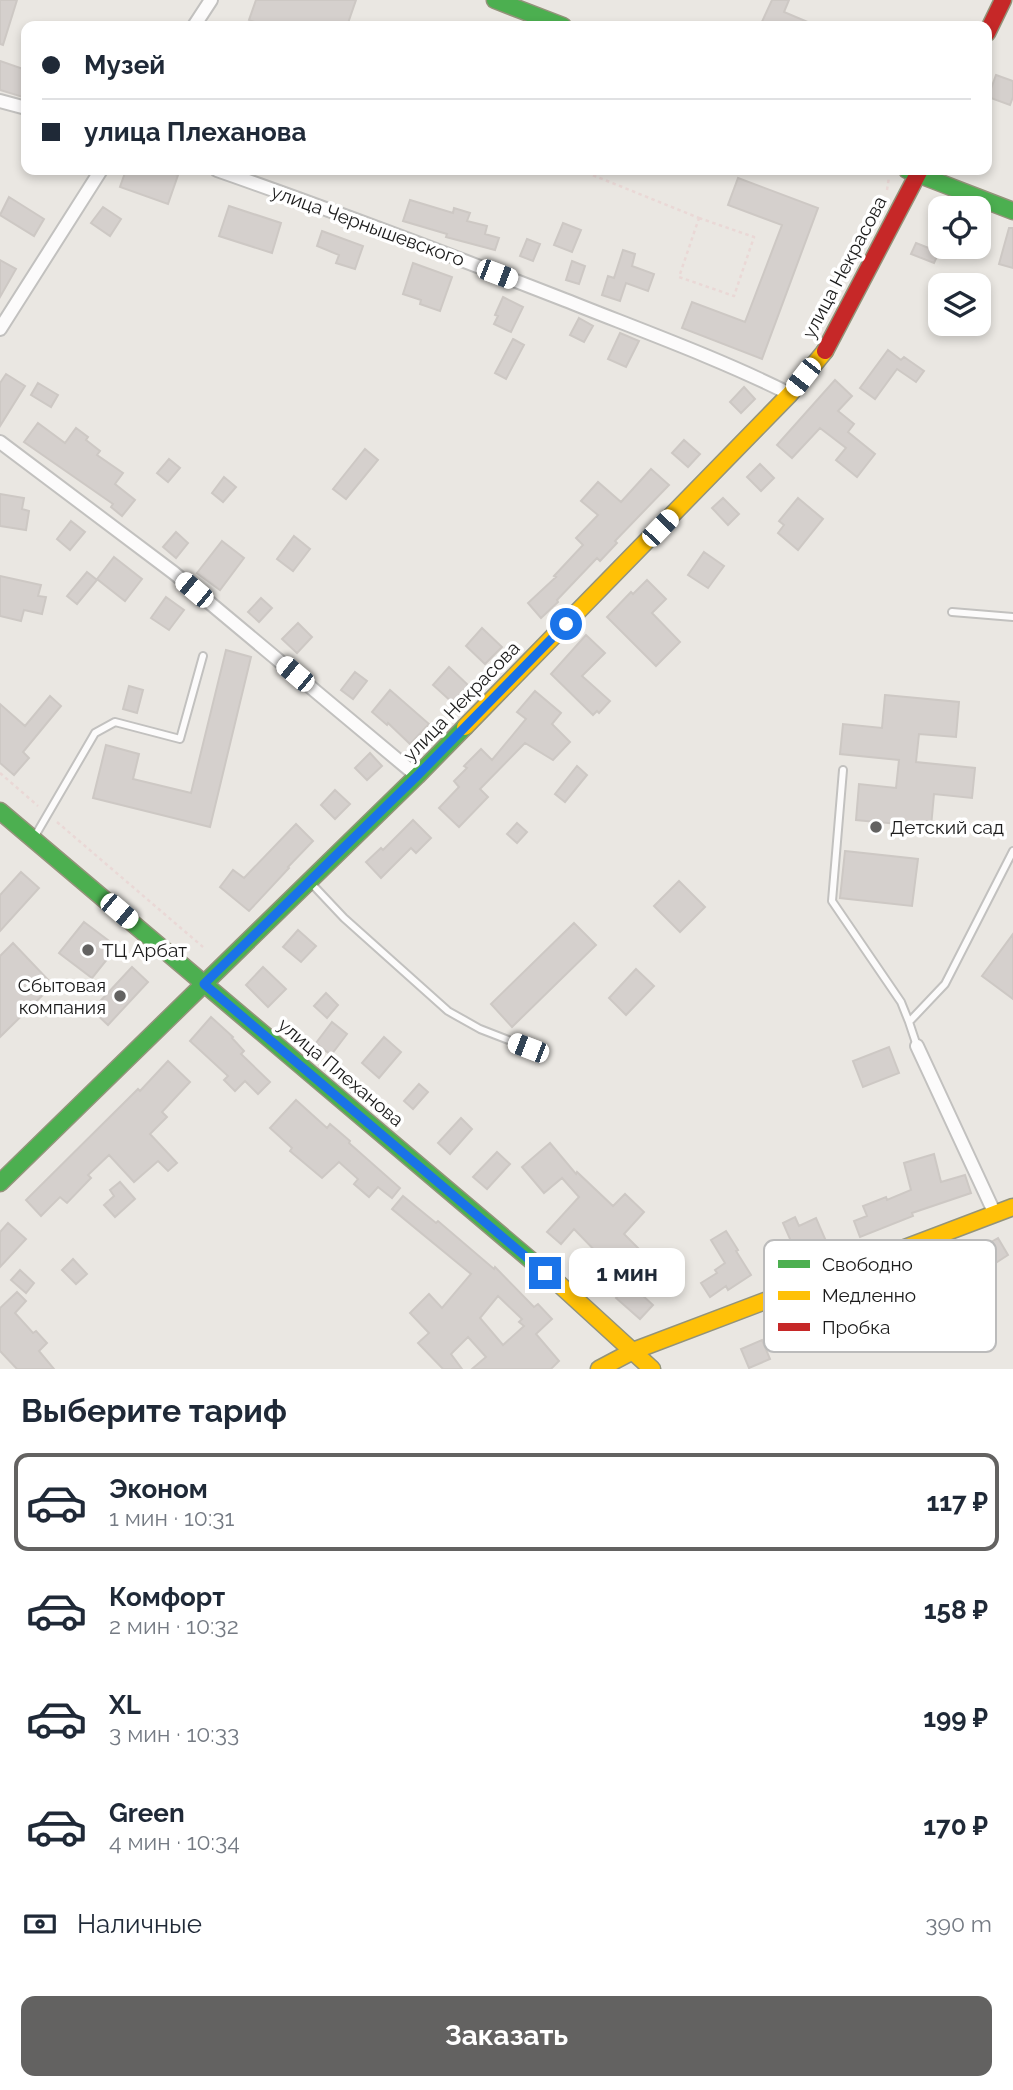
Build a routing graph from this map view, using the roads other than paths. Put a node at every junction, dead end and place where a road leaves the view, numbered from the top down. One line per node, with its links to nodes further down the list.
1 (211, 0): 4 (street)
2 (495, 0): 5 (street)
3 (1003, 0): 6 (street)
4 (197, 21)
5 (550, 21)
6 (992, 23)
7 (0, 101): 8 (street)
8 (21, 107)
9 (98, 175): 14 (street)
10 (231, 175): 15 (street, улица Чернышевского)
11 (912, 175): 15 (street, улица Некрасова)
12 (924, 175): 13 (street)
13 (1013, 211)
14 (0, 329)
15 (790, 394): 21 (street, улица Некрасова)
16 (0, 442): 21 (street)
17 (952, 611): 18 (lane)
18 (1013, 617)
19 (203, 656): 23 (lane)
20 (843, 770): 27 (lane)
21 (417, 776): 25 (street, улица Некрасова)
22 (0, 811): 23 (street, улица Плеханова)
23 (33, 839): 26 (street, улица Плеханова)
24 (1013, 851): 27 (lane)
25 (310, 881): 26 (street, улица Некрасова); 29 (lane)
26 (204, 984): 30 (street, улица Некрасова); 35 (street, улица Плеханова)
27 (909, 1022): 28 (lane)
28 (916, 1045): 32 (street)
29 (528, 1048)
30 (0, 1183)
31 (1013, 1207): 32 (street)
32 (995, 1214): 33 (street)
33 (926, 1240)
34 (764, 1301): 35 (street)
35 (633, 1351): 36 (street); 37 (street, улица Плеханова)
36 (598, 1369)
37 (652, 1369)

